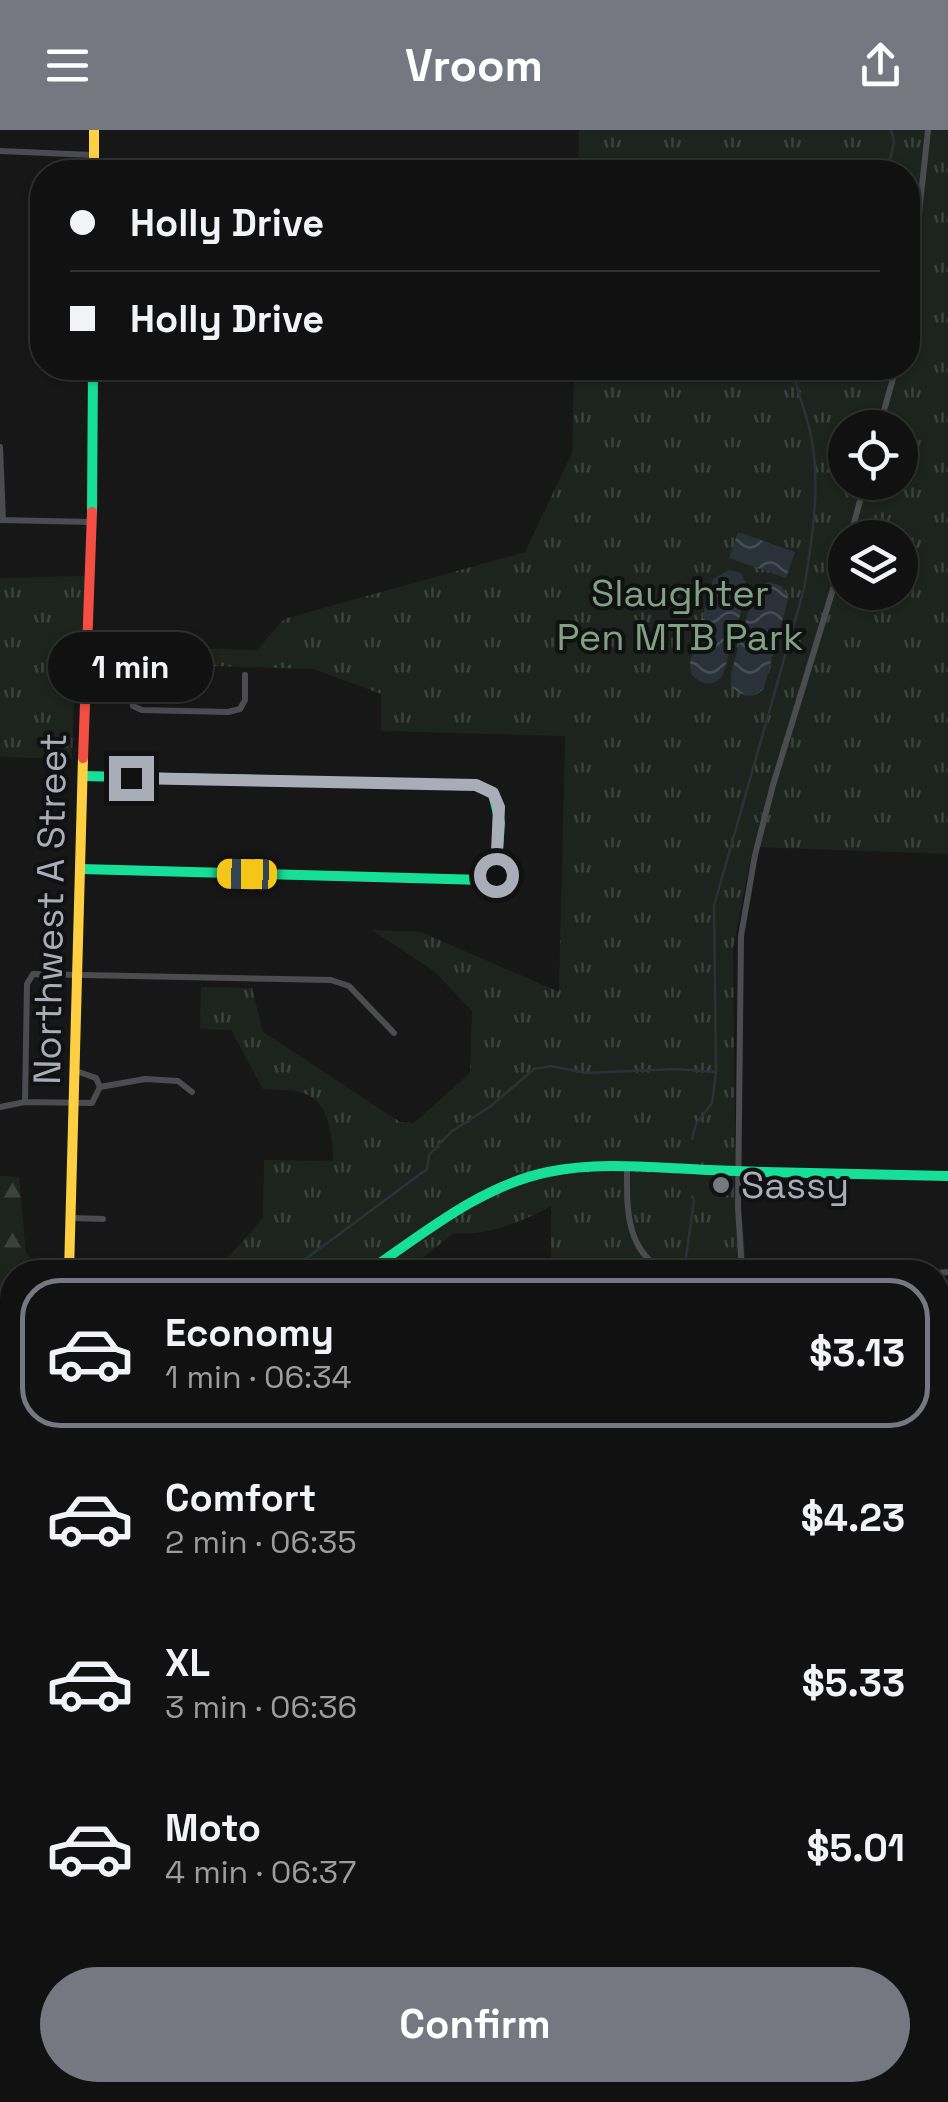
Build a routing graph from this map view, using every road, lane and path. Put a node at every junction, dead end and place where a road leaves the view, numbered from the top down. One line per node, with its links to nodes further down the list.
1 (94, 130): 4 (street)
2 (928, 130): 6 (street)
3 (0, 151): 4 (street)
4 (94, 154): 5 (street)
5 (94, 160)
6 (920, 204)
7 (93, 380): 12 (street, Northwest A Street)
8 (893, 380): 9 (street)
9 (884, 410)
10 (0, 446): 11 (street)
11 (2, 520): 12 (street)
12 (92, 522): 15 (street, Northwest A Street)
13 (828, 605): 33 (street)
14 (245, 674): 15 (street)
15 (85, 675): 16 (street, Northwest A Street)
16 (83, 776): 17 (street, Northwest A Street); 17 (street)
17 (81, 870): 18 (street, Northwest A Street)
18 (79, 976): 19 (street); 20 (street, Northwest A Street); 23 (street)
19 (394, 1034)
20 (76, 1070): 21 (street); 24 (street, Northwest A Street)
21 (100, 1088): 22 (street); 24 (street)
22 (192, 1092)
23 (25, 1102): 24 (street); 25 (street)
24 (75, 1104): 28 (street, Northwest A Street)
25 (0, 1107)
26 (627, 1169): 27 (street, bridge); 31 (street); 32 (street)
27 (948, 1176)
28 (71, 1218): 29 (street); 30 (street, Northwest A Street)
29 (103, 1219)
30 (69, 1260)
31 (385, 1260)
32 (648, 1260)
33 (741, 1260)

